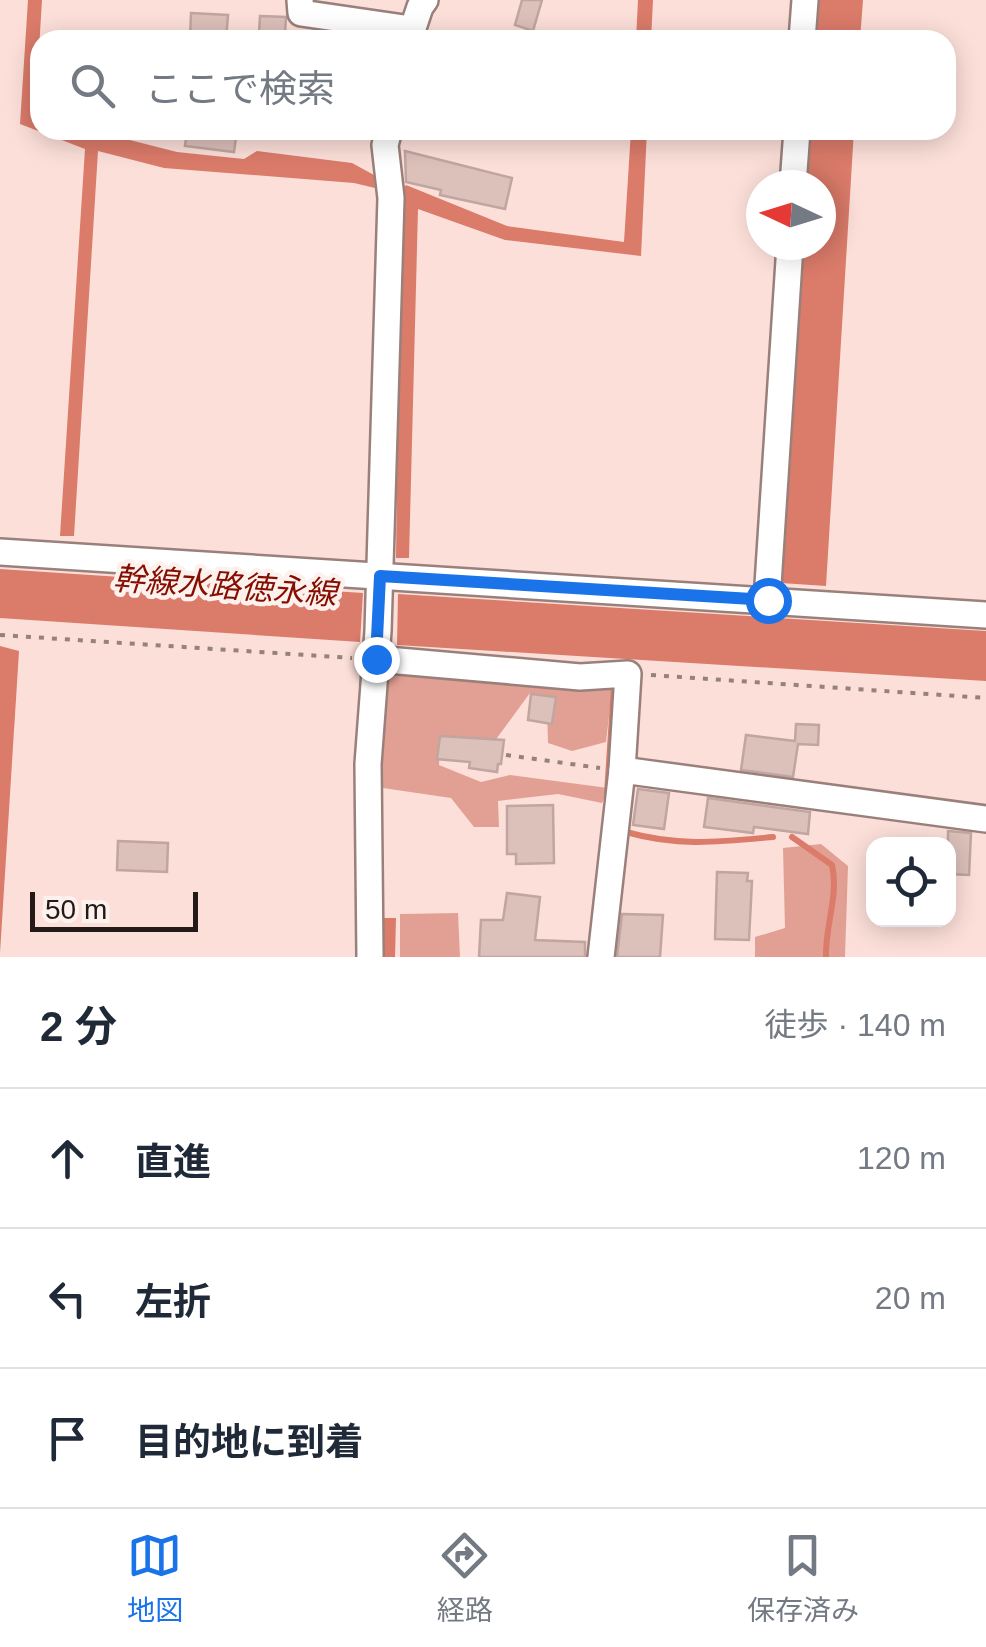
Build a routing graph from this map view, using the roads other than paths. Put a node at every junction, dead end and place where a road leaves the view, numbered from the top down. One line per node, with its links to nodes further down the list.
1 (300, 0): 4 (street)
2 (425, 0): 5 (street)
3 (805, 0): 6 (street)
4 (390, 30)
5 (412, 30)
6 (803, 30)
7 (386, 140): 12 (street)
8 (796, 140): 9 (street)
9 (795, 170)
10 (789, 260): 13 (street)
11 (0, 552): 12 (street)
12 (380, 576): 13 (street); 15 (street)
13 (768, 600): 14 (street)
14 (986, 615)
15 (376, 659): 16 (street); 18 (street)
16 (614, 769): 17 (street); 19 (street)
17 (986, 819)
18 (370, 957)
19 (601, 957)

